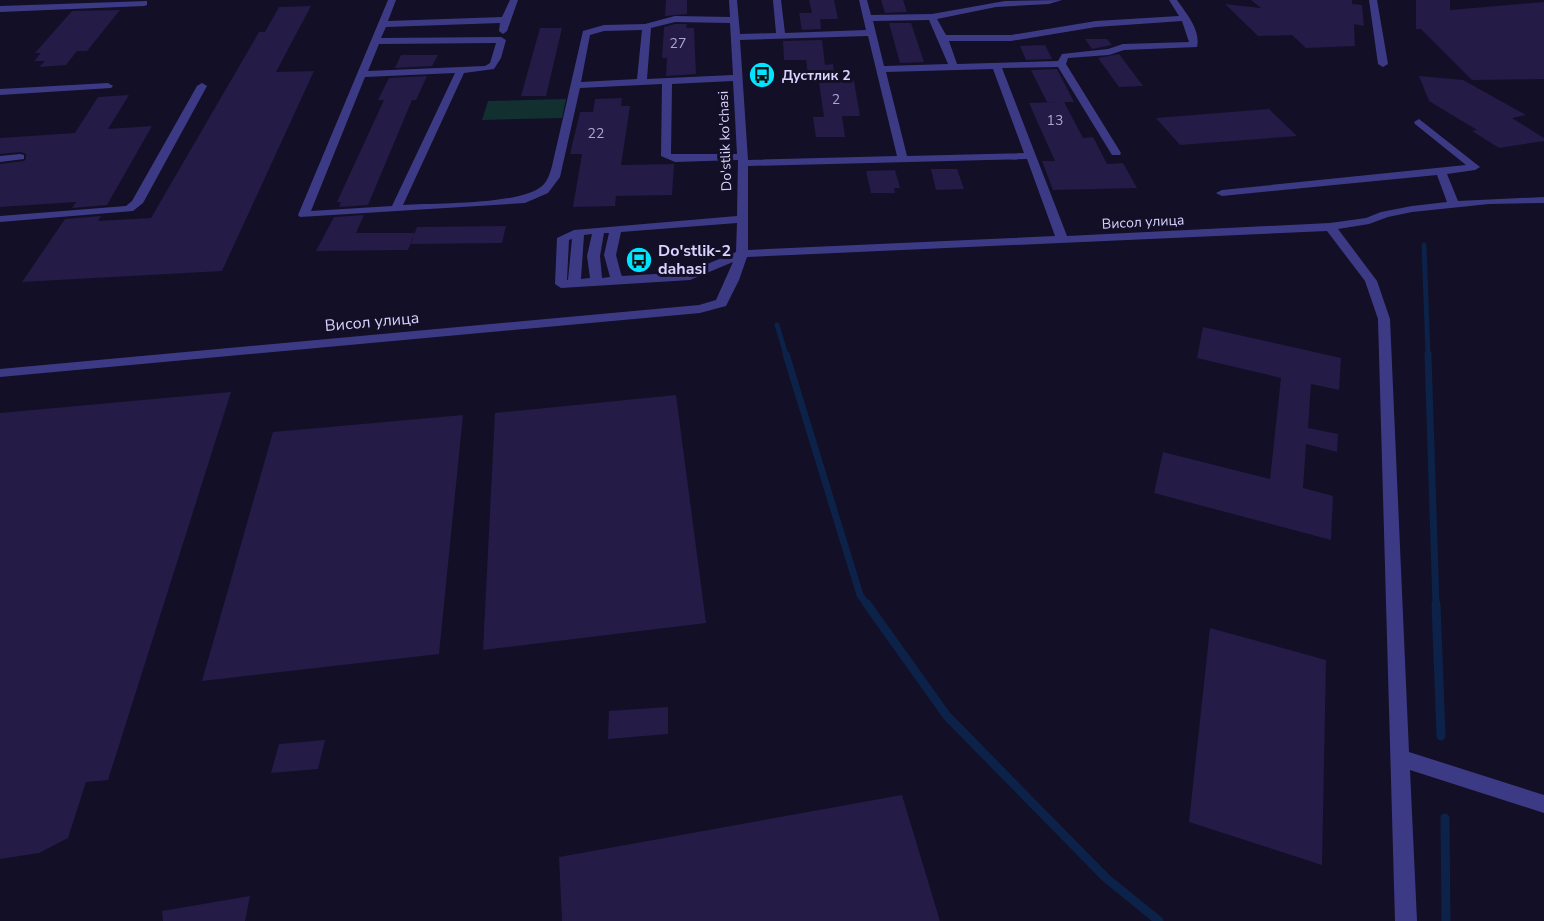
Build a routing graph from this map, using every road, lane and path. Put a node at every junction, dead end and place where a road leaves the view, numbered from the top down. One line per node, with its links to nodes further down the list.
1 (10, 0): 12 (street)
2 (392, 0): 3 (street); 18 (street)
3 (402, 0)
4 (514, 0): 17 (street)
5 (733, 0): 16 (street, Do'stlik ko'chasi)
6 (777, 0): 21 (street)
7 (863, 0): 14 (street)
8 (1058, 0): 13 (street)
9 (1173, 0): 15 (street)
10 (1373, 0): 27 (street)
11 (144, 3): 12 (street)
12 (0, 9)
13 (932, 17): 14 (street); 23 (street)
14 (868, 18): 20 (street)
15 (1185, 18): 23 (street); 26 (street)
16 (734, 20): 19 (street); 22 (street, Do'stlik ko'chasi)
17 (505, 21): 18 (street); 24 (street)
18 (382, 24): 25 (street)
19 (647, 27): 35 (street); 36 (street)
20 (870, 33): 21 (street); 30 (street)
21 (781, 36): 22 (street)
22 (735, 37): 33 (street, Do'stlik ko'chasi)
23 (943, 38): 29 (street)
24 (501, 40): 25 (street); 31 (street)
25 (375, 41): 32 (street)
26 (1061, 64): 28 (street); 41 (street)
27 (1383, 64)
28 (997, 67): 29 (street); 42 (street)
29 (954, 68): 30 (street)
30 (881, 69): 45 (street)
31 (461, 70): 32 (street); 51 (street)
32 (362, 74): 51 (street)
33 (738, 78): 34 (street); 46 (street, Do'stlik ko'chasi)
34 (667, 81): 35 (street); 46 (street)
35 (642, 82): 36 (street)
36 (576, 85): 51 (street)
37 (108, 86): 39 (street)
38 (202, 86): 52 (street)
39 (0, 92)
40 (1419, 122): 47 (street)
41 (1116, 153)
42 (1030, 156): 45 (street); 58 (street)
43 (20, 157): 44 (street)
44 (0, 159)
45 (903, 159): 46 (street)
46 (743, 160): 53 (street, Do'stlik ko'chasi)
47 (1441, 171): 48 (street); 50 (street)
48 (1222, 193)
49 (1544, 200): 50 (street, Висол улица)
50 (1454, 205): 54 (street, Висол улица)
51 (396, 209)
52 (0, 219)
53 (742, 219): 55 (street); 59 (street, Do'stlik ko'chasi)
54 (1330, 227): 58 (street, Висол улица); 65 (street)
55 (616, 229): 56 (street); 60 (street)
56 (599, 230): 57 (street); 62 (street)
57 (578, 232): 63 (street); 63 (street)
58 (1063, 241): 59 (street, Висол улица)
59 (742, 254): 60 (street); 61 (street, Do'stlik ko'chasi)
60 (618, 280): 62 (street)
61 (733, 280): 64 (street, Висол улица)
62 (597, 282): 63 (street)
63 (574, 283)
64 (0, 373)
65 (1400, 758): 66 (street); 67 (street)
66 (1544, 804)
67 (1406, 921)

